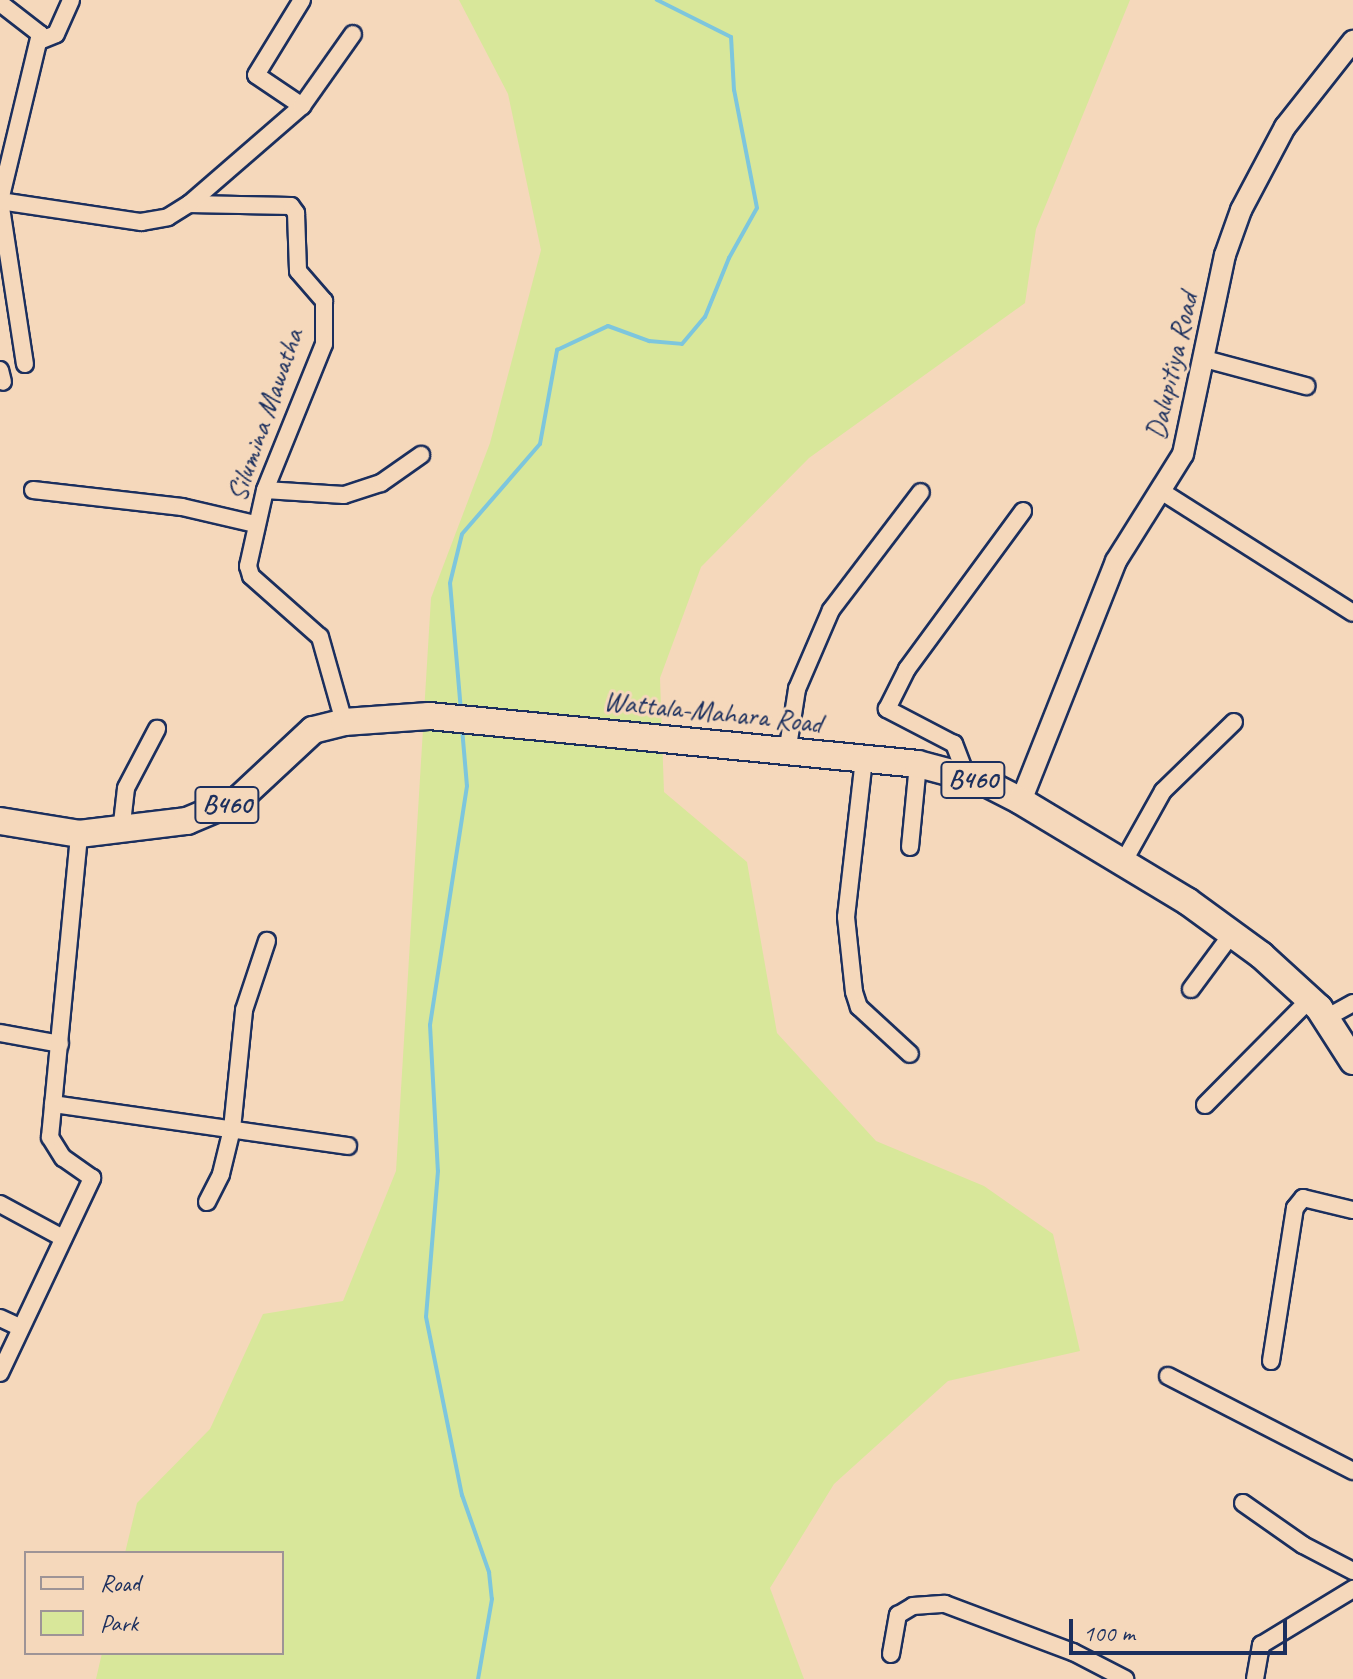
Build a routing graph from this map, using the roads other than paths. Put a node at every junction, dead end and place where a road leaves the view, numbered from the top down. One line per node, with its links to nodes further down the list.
1 (71, 0): 5 (street)
2 (302, 0): 7 (street)
3 (0, 3): 5 (street)
4 (353, 34): 7 (street)
5 (39, 41): 8 (street)
6 (1353, 41): 10 (street, Dalupitiya Road)
7 (302, 106): 9 (street)
8 (0, 201): 9 (street, Silumina Mawatha); 11 (street)
9 (189, 204): 15 (street, Silumina Mawatha)
10 (1205, 359): 12 (street); 16 (street, Dalupitiya Road)
11 (25, 364)
12 (1306, 386)
13 (421, 455): 15 (street)
14 (33, 490): 19 (street)
15 (265, 490): 19 (street, Silumina Mawatha)
16 (1161, 491): 20 (street); 28 (street, Dalupitiya Road)
17 (921, 492): 24 (street)
18 (1023, 511): 27 (street)
19 (255, 524): 21 (street, Silumina Mawatha)
20 (1353, 613)
21 (344, 722): 24 (main road, Wattala-Mahara Road / B460); 30 (main road, Wattala-Mahara Road / B460)
22 (1234, 722): 33 (street)
23 (157, 729): 30 (street)
24 (787, 753): 25 (main road, Wattala-Mahara Road / B460)
25 (864, 759): 26 (main road, Wattala-Mahara Road / B460); 41 (street)
26 (918, 764): 27 (main road, Wattala-Mahara Road / B460); 32 (street)
27 (968, 780): 28 (main road, Wattala-Mahara Road / B460)
28 (1021, 801): 33 (main road, Wattala-Mahara Road / B460)
29 (0, 821): 31 (main road, Wattala-Mahara Road / B460)
30 (121, 832): 31 (main road, Wattala-Mahara Road / B460)
31 (79, 834): 40 (street)
32 (910, 847)
33 (1125, 859): 34 (main road, Wattala-Mahara Road / B460)
34 (1231, 935): 36 (street); 38 (main road, Wattala-Mahara Road / B460)
35 (267, 941): 45 (street)
36 (1191, 989)
37 (1353, 1003): 38 (street)
38 (1318, 1009): 42 (main road, Wattala-Mahara Road / B460); 44 (street)
39 (0, 1033): 40 (street)
40 (60, 1044): 43 (street)
41 (910, 1054)
42 (1353, 1061)
43 (53, 1104): 45 (street); 50 (street)
44 (1205, 1105)
45 (232, 1129): 46 (street); 47 (street)
46 (348, 1146)
47 (207, 1202)
48 (0, 1204): 50 (street)
49 (1353, 1210): 53 (street)
50 (63, 1238): 52 (street)
51 (0, 1318): 52 (street)
52 (19, 1327): 54 (street)
53 (1271, 1361)
54 (0, 1373)
55 (1168, 1376): 56 (street)
56 (1353, 1471)
57 (1243, 1503): 58 (street)
58 (1353, 1571)
59 (1353, 1589): 62 (street)
60 (891, 1654): 61 (street)
61 (1125, 1679)
62 (1255, 1679)

